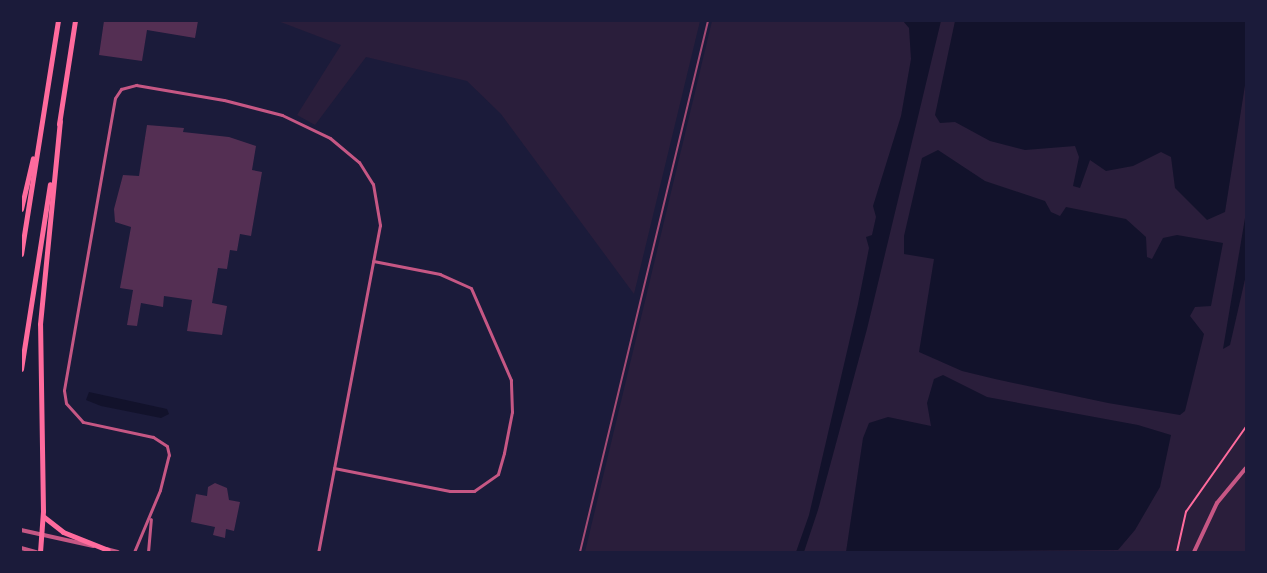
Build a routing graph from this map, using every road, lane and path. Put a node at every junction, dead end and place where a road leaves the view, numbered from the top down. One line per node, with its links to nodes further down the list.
1 (58, 21): 3 (highway)
2 (75, 21): 4 (highway)
3 (42, 118): 5 (highway); 6 (highway)
4 (60, 121): 8 (highway); 12 (highway)
5 (21, 208)
6 (21, 255)
7 (373, 261): 10 (street); 10 (street); 13 (street)
8 (21, 369)
9 (1246, 427): 23 (path)
10 (334, 468): 22 (street)
11 (1246, 468): 24 (street)
12 (43, 514): 15 (highway); 17 (highway)
13 (152, 514): 20 (street); 21 (street)
14 (22, 530): 15 (street)
15 (42, 534): 17 (street); 18 (highway)
16 (21, 548): 18 (street)
17 (108, 550): 19 (street)
18 (38, 552)
19 (118, 552)
20 (134, 552)
21 (148, 552)
22 (318, 552)
23 (1177, 552)
24 (1194, 552)

